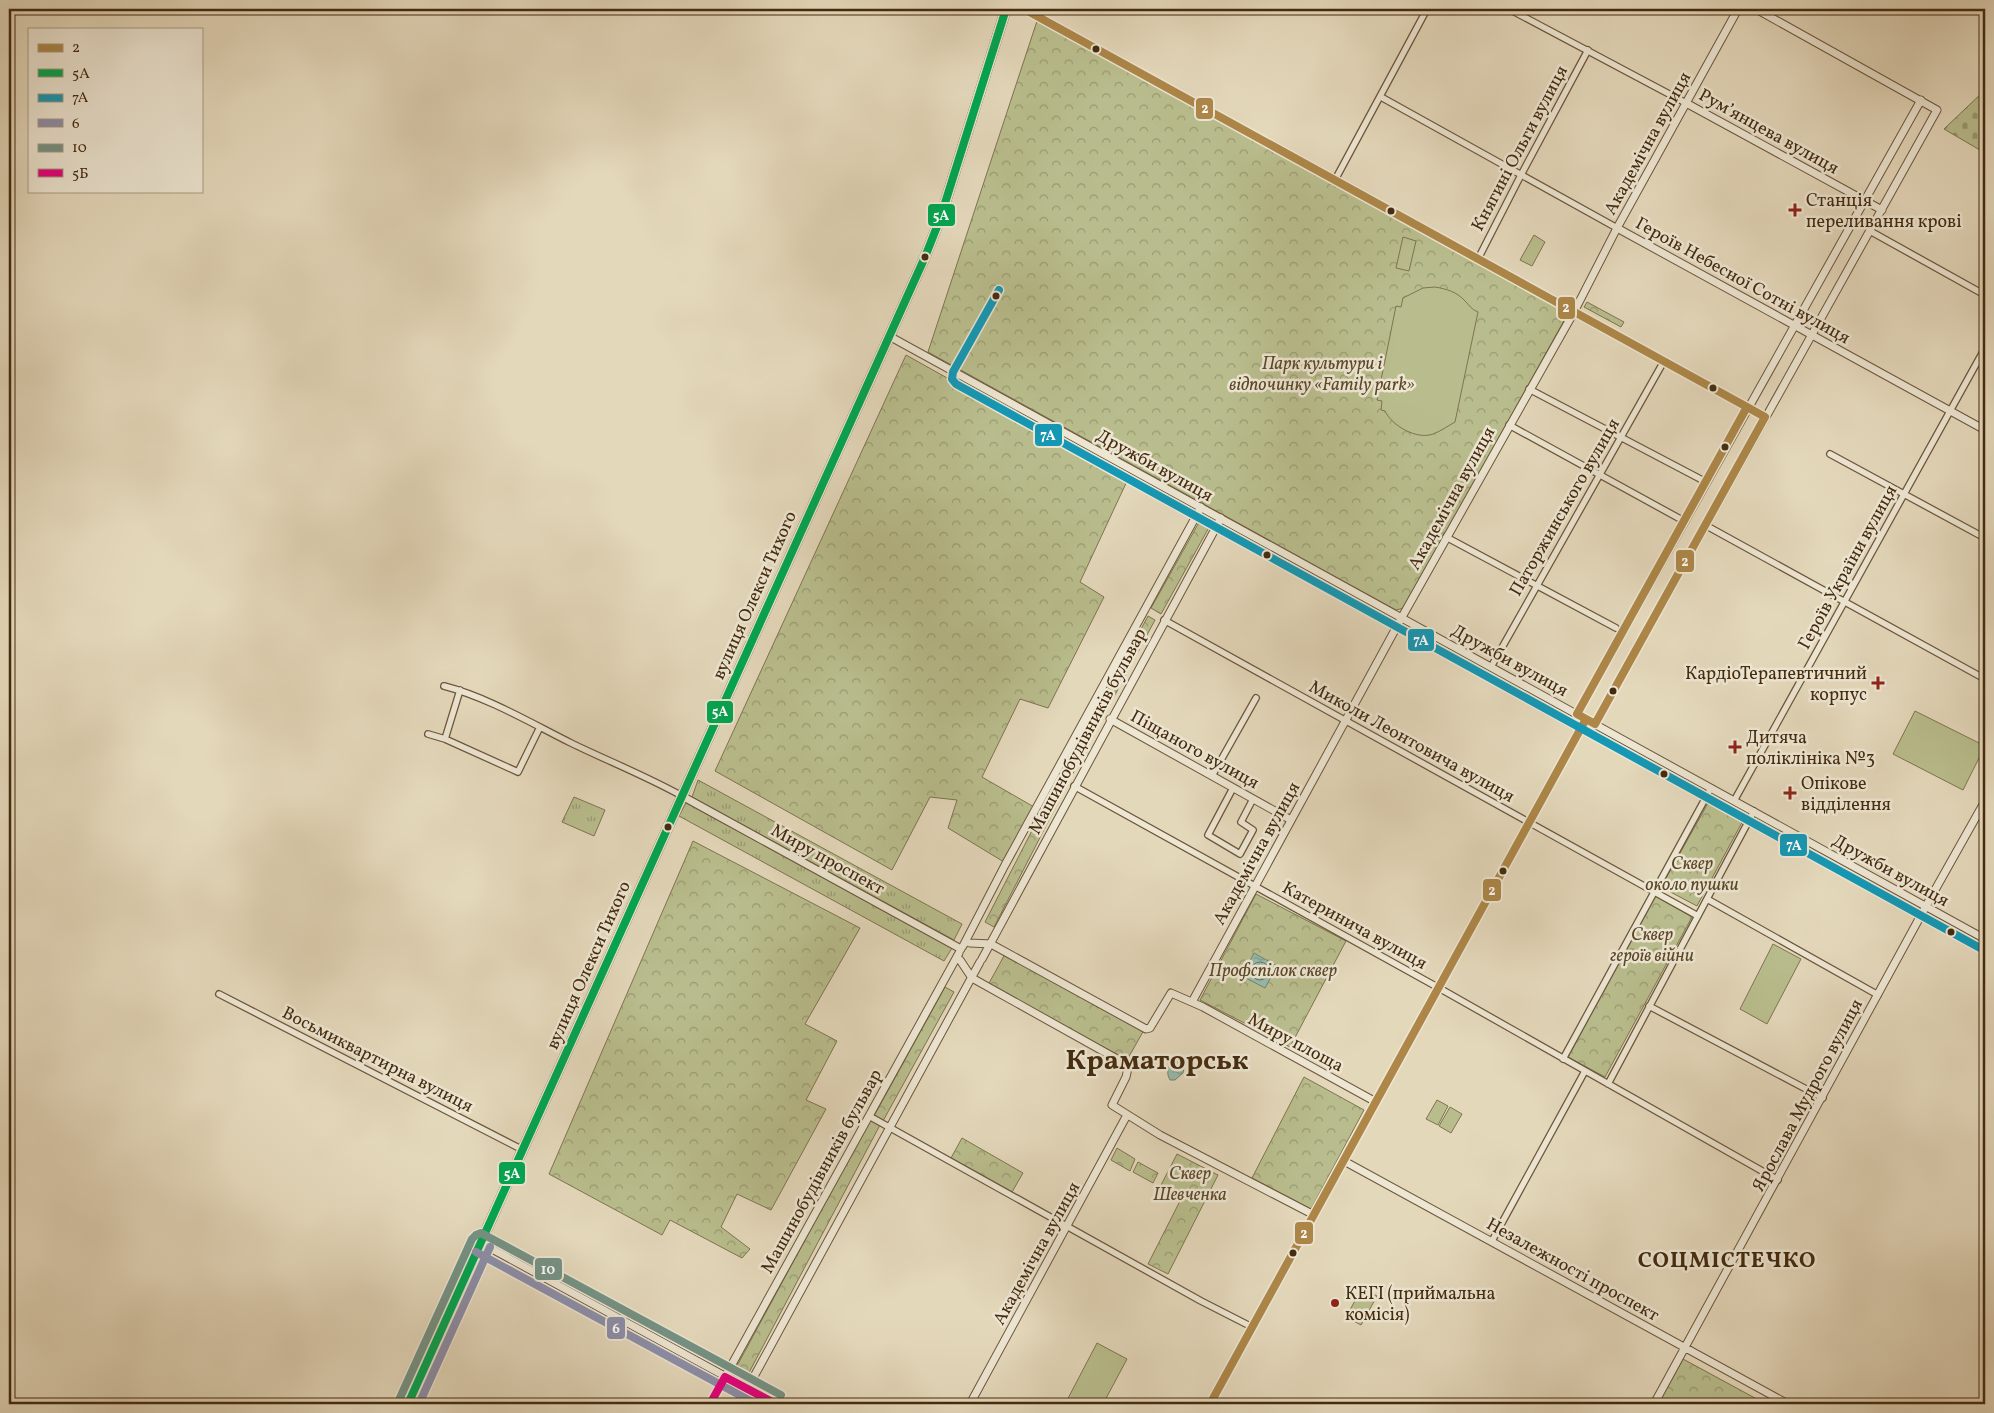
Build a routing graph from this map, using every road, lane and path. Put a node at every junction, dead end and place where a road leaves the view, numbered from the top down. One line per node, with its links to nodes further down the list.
1 (1006, 9): 22 (main road, вулиця Олекси Тихого)
2 (1024, 9): 12 (street)
3 (1427, 9): 8 (street)
4 (1509, 9): 7 (street, Рум’янцева вулиця)
5 (1738, 9): 10 (street, Академічна вулиця)
6 (1756, 9): 9 (street)
7 (1588, 50): 10 (street, Рум’янцева вулиця); 11 (street, Княгині Ольги вулиця)
8 (1381, 97): 11 (street, Героїв Небесної Сотні вулиця); 12 (street)
9 (1920, 100): 13 (street); 14 (street)
10 (1686, 103): 13 (street, Рум’янцева вулиця); 15 (street, Академічна вулиця)
11 (1520, 175): 15 (street, Героїв Небесної Сотні вулиця); 17 (street, Княгині Ольги вулиця)
12 (1335, 180): 17 (street)
13 (1864, 200): 14 (street, Рум’янцева вулиця); 20 (street)
14 (1882, 210): 16 (street)
15 (1617, 228): 19 (street, Академічна вулиця); 20 (street, Героїв Небесної Сотні вулиця)
16 (1870, 231): 18 (street); 21 (street)
17 (1478, 259): 19 (street)
18 (1985, 295)
19 (1574, 312): 24 (street); 25 (street, Академічна вулиця)
20 (1794, 325): 21 (street, Героїв Небесної Сотні вулиця); 26 (street)
21 (1812, 335): 27 (street, Героїв Небесної Сотні вулиця); 28 (street)
22 (889, 336): 36 (street, Дружби вулиця); 64 (main road, вулиця Олекси Тихого)
23 (1985, 348): 27 (street, Героїв України вулиця)
24 (1664, 361): 26 (street); 31 (street, Паторжинського вулиця)
25 (1529, 389): 29 (street, Академічна вулиця); 31 (street)
26 (1747, 407): 28 (street); 34 (street)
27 (1950, 411): 30 (street, Героїв Небесної Сотні вулиця); 35 (street, Героїв України вулиця)
28 (1765, 417): 39 (street)
29 (1509, 425): 33 (street); 40 (street, Академічна вулиця)
30 (1985, 430)
31 (1621, 437): 33 (street, Паторжинського вулиця); 34 (street)
32 (1830, 454): 35 (street)
33 (1600, 474): 38 (street); 42 (street, Паторжинського вулиця)
34 (1706, 482): 38 (street)
35 (1904, 495): 41 (street); 43 (street, Героїв України вулиця)
36 (1201, 507): 37 (street, Дружби вулиця); 78 (street, Машинобудівників бульвар)
37 (1221, 518): 44 (street, Дружби вулиця); 45 (street, Машинобудівників бульвар)
38 (1684, 521): 52 (street)
39 (1705, 525): 43 (street); 56 (street)
40 (1446, 537): 42 (street); 44 (street, Академічна вулиця)
41 (1985, 538)
42 (1537, 585): 46 (street); 47 (street, Паторжинського вулиця)
43 (1844, 603): 48 (street); 66 (street, Героїв України вулиця)
44 (1402, 618): 47 (street, Дружби вулиця); 55 (street, Академічна вулиця)
45 (1164, 620): 53 (street, Машинобудівників бульвар); 55 (street, Миколи Леонтовича вулиця)
46 (1616, 628)
47 (1491, 666): 52 (street, Дружби вулиця)
48 (1985, 680)
49 (444, 686): 50 (street)
50 (460, 690): 57 (street); 59 (street)
51 (1256, 698): 60 (street)
52 (1577, 714): 54 (street, Дружби вулиця)
53 (1110, 719): 60 (street, Піщаного вулиця); 61 (street, Машинобудівників бульвар)
54 (1586, 719): 56 (street, Дружби вулиця); 70 (street)
55 (1346, 721): 69 (street, Академічна вулиця); 70 (street, Миколи Леонтовича вулиця)
56 (1595, 724): 63 (street, Дружби вулиця)
57 (540, 727): 59 (street); 64 (street)
58 (428, 734): 59 (street)
59 (445, 739)
60 (1212, 776): 62 (street, Піщаного вулиця)
61 (1074, 786): 71 (street, Катеринича вулиця); 77 (street, Машинобудівників бульвар)
62 (1233, 788): 65 (street, Піщаного вулиця); 65 (street)
63 (1711, 788): 66 (street, Дружби вулиця); 72 (street)
64 (682, 796): 78 (street, Миру проспект); 95 (main road, вулиця Олекси Тихого)
65 (1253, 799): 69 (street, Піщаного вулиця)
66 (1734, 800): 68 (street, Дружби вулиця)
67 (1985, 801): 74 (street, Ярослава Мудрого вулиця)
68 (1754, 811): 73 (street); 74 (street, Дружби вулиця)
69 (1291, 820): 71 (street, Академічна вулиця)
70 (1529, 823): 72 (street, Миколи Леонтовича вулиця); 81 (street)
71 (1254, 887): 81 (street, Катеринича вулиця); 84 (street, Академічна вулиця)
72 (1654, 892): 75 (street, Миколи Леонтовича вулиця); 87 (street)
73 (1707, 899): 75 (street); 83 (street)
74 (1926, 906): 76 (street, Дружби вулиця); 83 (street, Ярослава Мудрого вулиця)
75 (1698, 916): 85 (street)
76 (1985, 939)
77 (990, 944): 78 (street, Миру проспект); 79 (street, Машинобудівників бульвар); 84 (street, Миру проспект)
78 (963, 950): 79 (street); 79 (street); 80 (street, Миру проспект); 93 (street, Машинобудівників бульвар)
79 (981, 961): 80 (street, Машинобудівників бульвар)
80 (972, 978): 92 (street, Миру проспект); 94 (street, Машинобудівників бульвар)
81 (1439, 988): 87 (street, Катеринича вулиця); 91 (street)
82 (220, 994): 95 (street, Восьмиквартирна вулиця)
83 (1878, 995): 90 (street, Ярослава Мудрого вулиця)
84 (1192, 1002): 86 (street, Миру проспект)
85 (1650, 1006): 89 (street); 90 (street)
86 (1203, 1007): 91 (street, Миру площа)
87 (1563, 1059): 88 (street, Катеринича вулиця)
88 (1585, 1071): 89 (street, Катеринича вулиця); 100 (street)
89 (1608, 1084): 97 (street, Катеринича вулиця)
90 (1822, 1098): 97 (street, Ярослава Мудрого вулиця)
91 (1376, 1102): 96 (street)
92 (1126, 1115): 98 (street, Миру проспект); 99 (street, Академічна вулиця)
93 (869, 1116): 94 (street); 104 (street, Машинобудівників бульвар)
94 (889, 1127): 99 (street); 105 (street, Машинобудівників бульвар)
95 (522, 1150): 101 (main road, вулиця Олекси Тихого)
96 (1344, 1161): 98 (street); 100 (street, Незалежності проспект)
97 (1778, 1180): 103 (street, Ярослава Мудрого вулиця)
98 (1314, 1215): 102 (street)
99 (1067, 1226): 102 (street); 110 (street, Академічна вулиця)
100 (1492, 1241): 103 (street, Незалежності проспект)
101 (481, 1242): 104 (street); 106 (main road, вулиця Олекси Тихого)
102 (1252, 1327): 111 (street)
103 (1685, 1348): 112 (street, Ярослава Мудрого вулиця); 113 (street, Незалежності проспект)
104 (725, 1376): 105 (street); 107 (street, Машинобудівників бульвар)
105 (748, 1389): 108 (street, Машинобудівників бульвар); 109 (street)
106 (408, 1404)
107 (710, 1404)
108 (739, 1404)
109 (776, 1404)
110 (970, 1404)
111 (1210, 1404)
112 (1654, 1404)
113 (1788, 1404)

